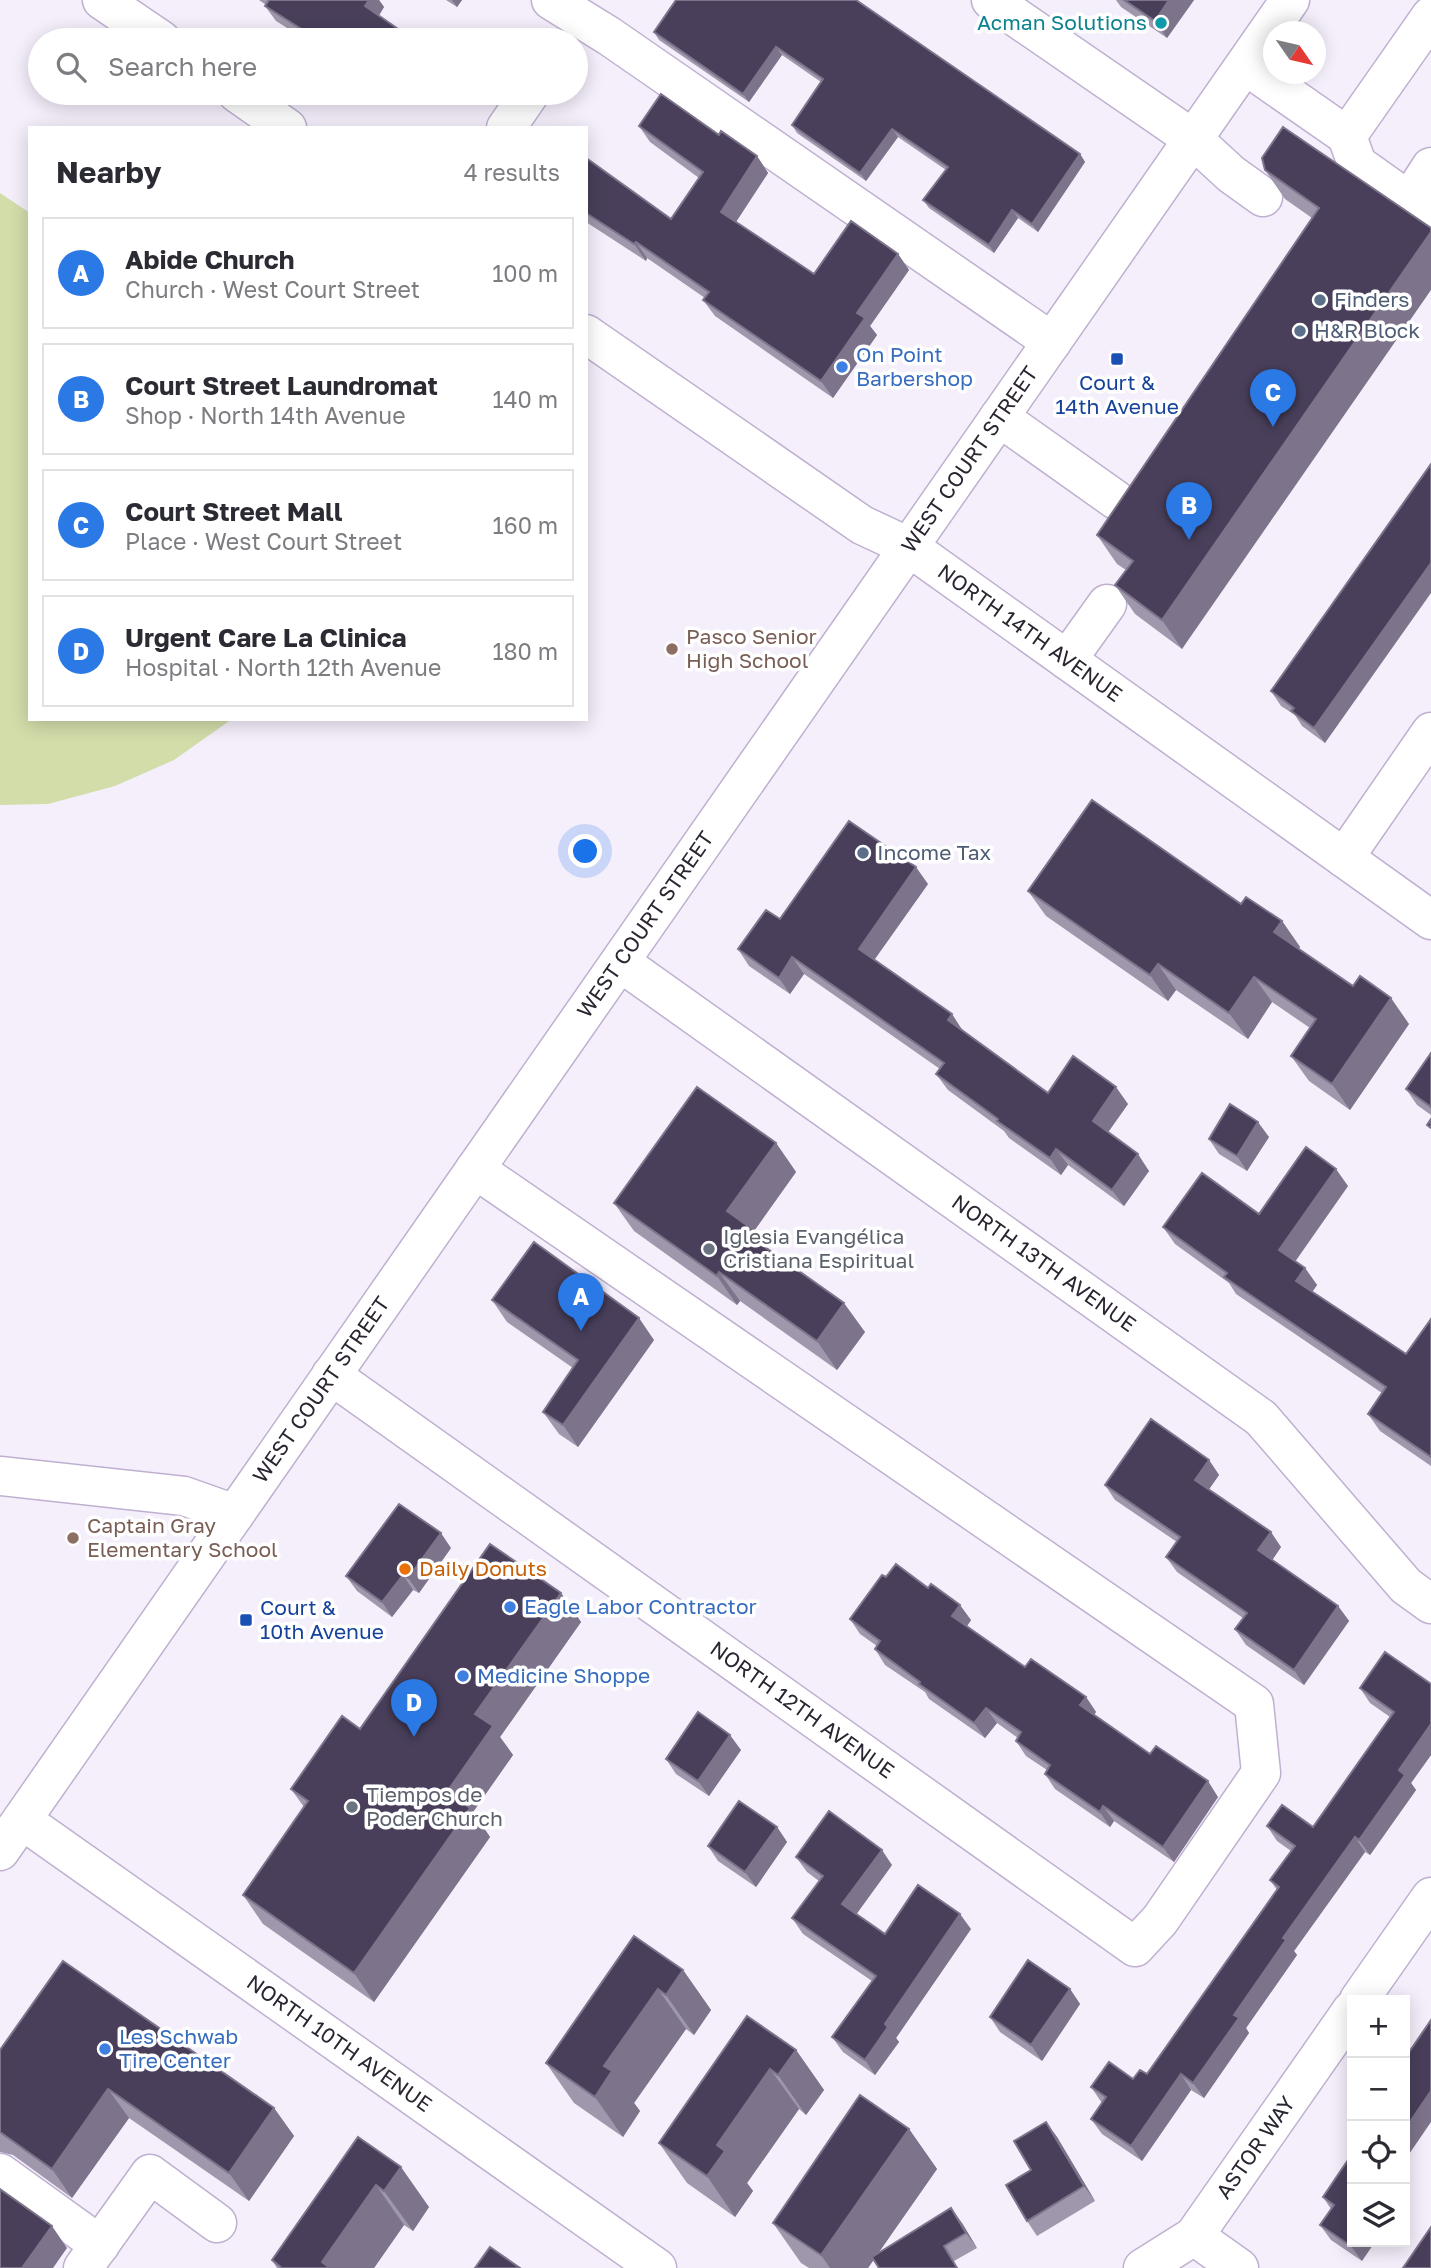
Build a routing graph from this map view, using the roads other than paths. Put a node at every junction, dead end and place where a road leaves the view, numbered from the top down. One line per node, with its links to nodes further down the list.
1 (102, 0): 6 (street)
2 (991, 0): 13 (street)
3 (1290, 0): 7 (street, WEST COURT STREET)
4 (572, 15): 18 (street)
5 (1431, 16): 12 (street)
6 (143, 28)
7 (1245, 65): 12 (street); 13 (street, WEST COURT STREET)
8 (254, 105): 10 (street)
9 (522, 105): 11 (street)
10 (284, 126)
11 (507, 126)
12 (1347, 136): 16 (street)
13 (1193, 139): 15 (street); 18 (street, WEST COURT STREET)
14 (1431, 167): 16 (street)
15 (1264, 197)
16 (1420, 206)
17 (588, 335): 21 (street, NORTH 14TH AVENUE)
18 (1052, 342): 19 (street, WEST COURT STREET)
19 (999, 418): 20 (street); 21 (street, WEST COURT STREET)
20 (1116, 500)
21 (909, 547): 23 (street, NORTH 14TH AVENUE); 27 (street, WEST COURT STREET)
22 (1107, 604): 23 (street)
23 (1067, 660): 25 (street, NORTH 14TH AVENUE)
24 (1431, 732): 25 (street)
25 (1344, 858): 26 (street, NORTH 14TH AVENUE)
26 (1431, 920)
27 (620, 962): 28 (street, WEST COURT STREET); 32 (street, NORTH 13TH AVENUE)
28 (475, 1169): 29 (street, WEST COURT STREET); 29 (street, NORTH 12TH AVENUE)
29 (331, 1375): 31 (street, WEST COURT STREET)
30 (0, 1476): 31 (street)
31 (235, 1514): 33 (street, WEST COURT STREET)
32 (1431, 1604)
33 (22, 1819): 34 (street, WEST COURT STREET); 42 (street, NORTH 10TH AVENUE)
34 (0, 1851)
35 (1428, 1908): 36 (street)
36 (1363, 1995)
37 (1347, 2017): 40 (street, ASTOR WAY)
38 (0, 2174): 41 (street)
39 (217, 2223): 41 (street)
40 (1194, 2236): 43 (street, ASTOR WAY); 44 (street)
41 (92, 2256)
42 (657, 2268)
43 (1143, 2268)
44 (1239, 2268)

